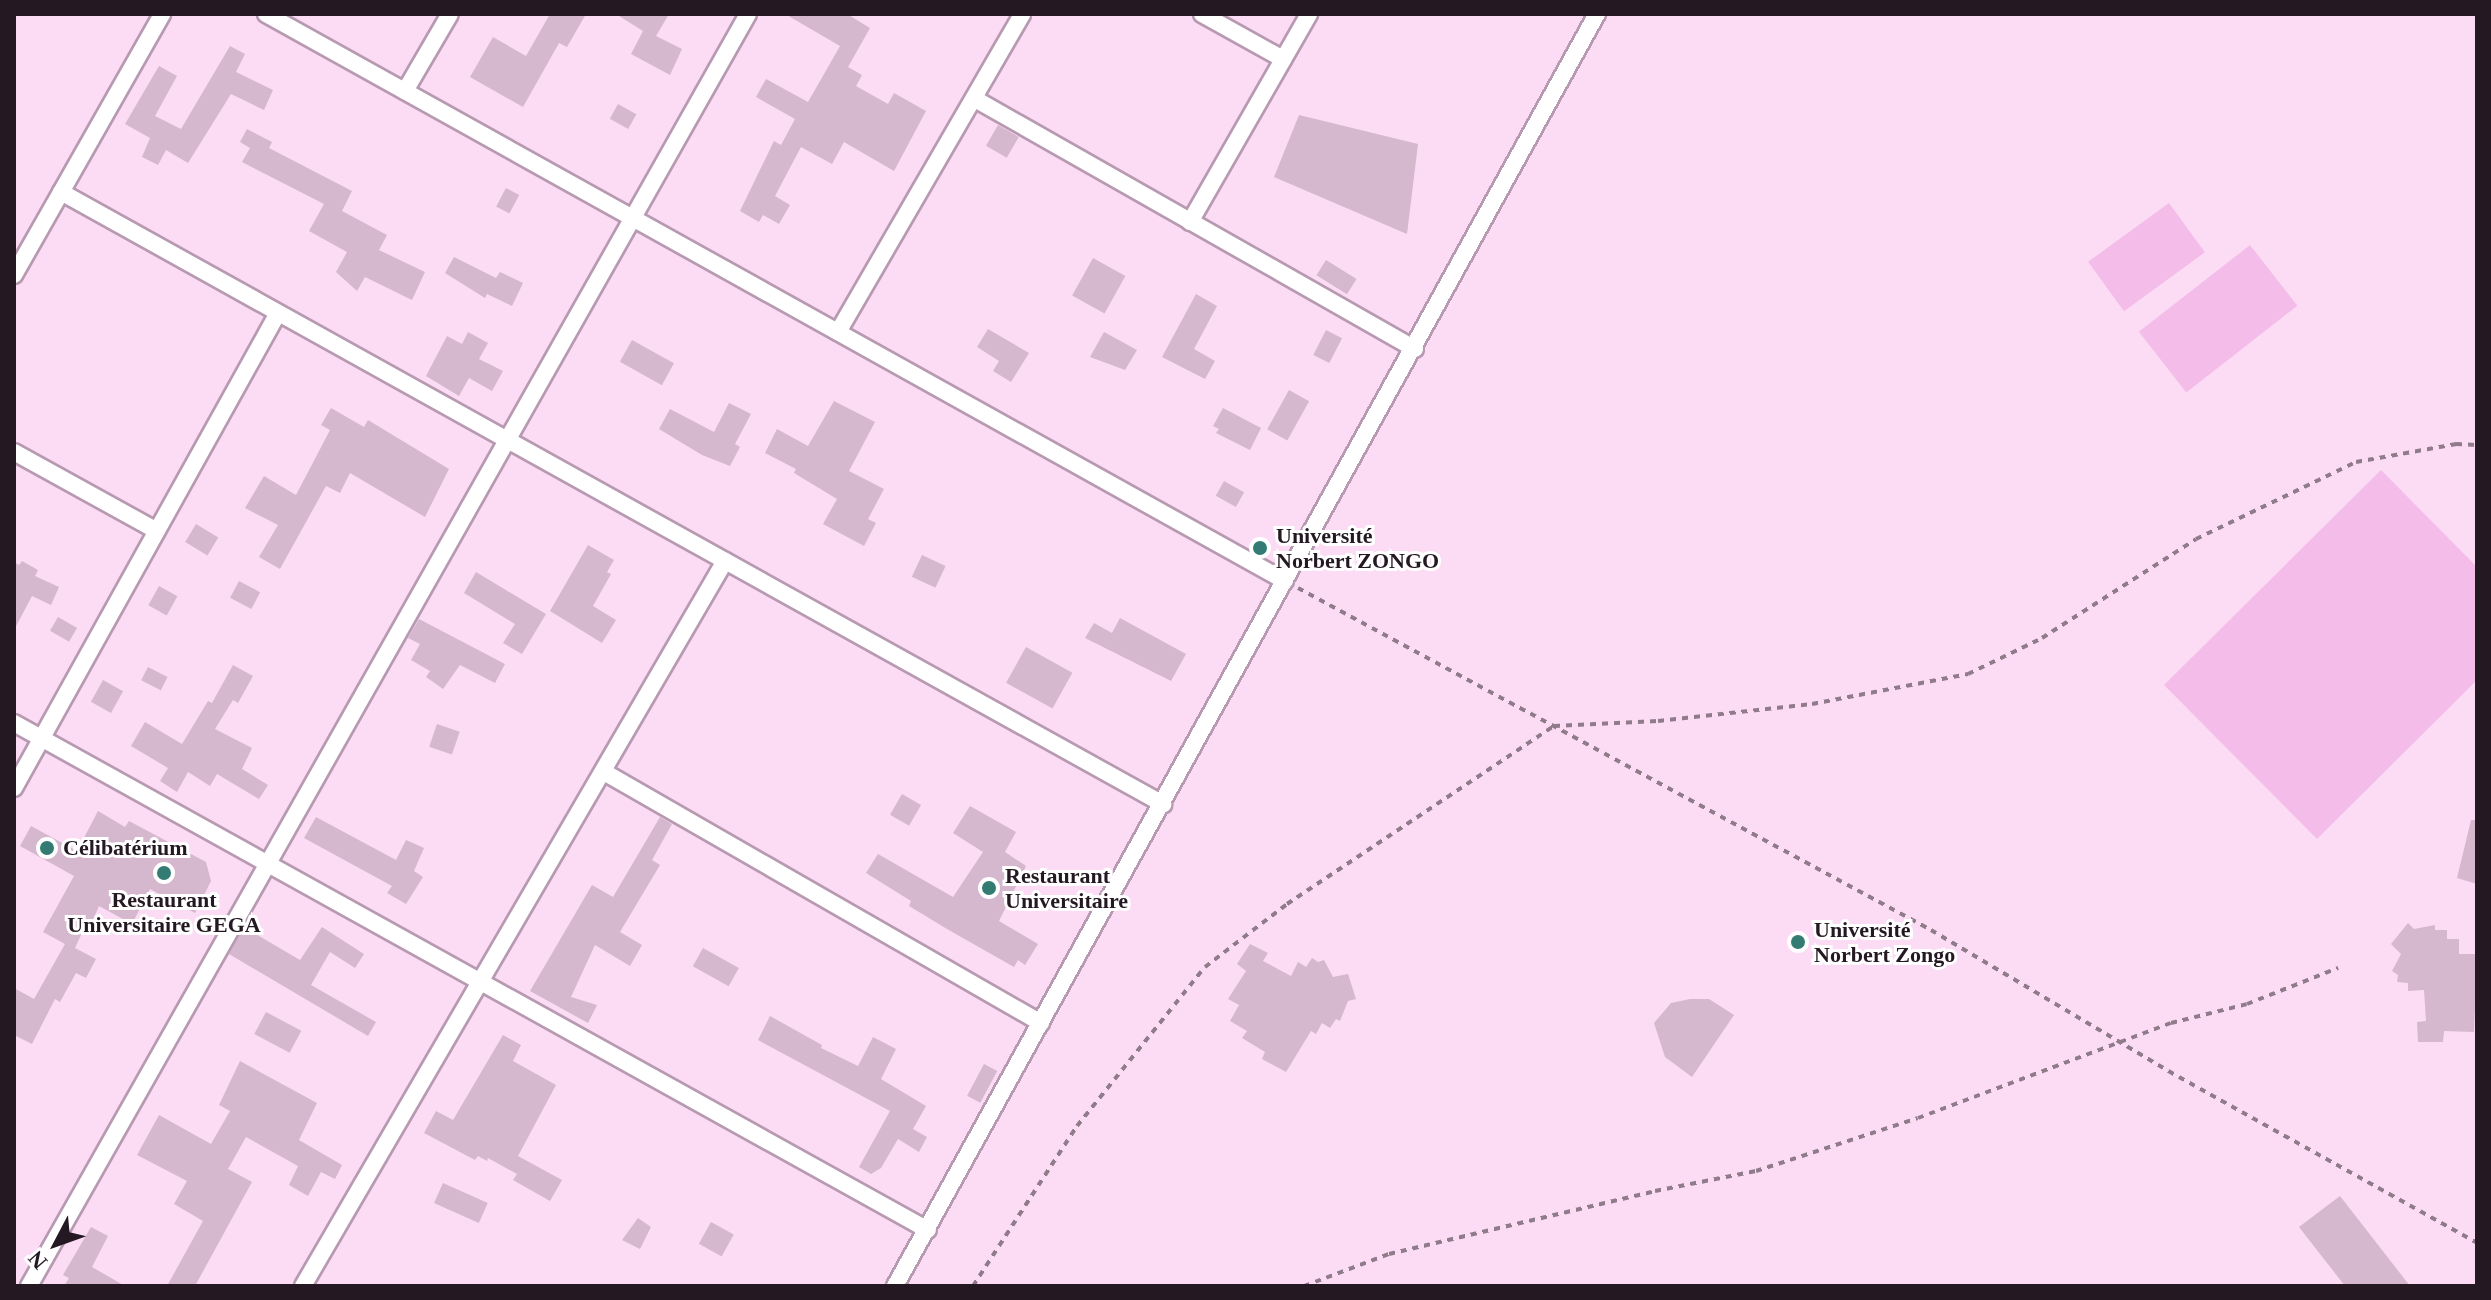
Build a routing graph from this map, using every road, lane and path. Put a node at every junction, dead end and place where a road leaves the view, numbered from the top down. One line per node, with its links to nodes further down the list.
1 (162, 14): 12 (street)
2 (266, 14): 10 (street)
3 (450, 14): 10 (street)
4 (748, 14): 13 (street)
5 (1022, 14): 11 (street)
6 (1202, 14): 9 (street)
7 (1309, 14): 9 (street)
8 (1597, 14): 18 (street)
9 (1283, 59): 14 (street)
10 (405, 91): 13 (street)
11 (975, 99): 14 (street); 17 (street)
12 (61, 192): 15 (street); 16 (street)
13 (633, 218): 17 (street); 19 (street)
14 (1190, 222): 18 (street)
15 (14, 275)
16 (278, 313): 19 (street); 22 (street)
17 (838, 332): 24 (street)
18 (1415, 349): 24 (street)
19 (507, 440): 23 (street); 31 (street)
20 (2477, 445): 26 (path)
21 (14, 452): 22 (street)
22 (157, 531): 27 (street)
23 (725, 561): 28 (street); 30 (street)
24 (1285, 581): 26 (path); 30 (street)
25 (14, 723): 27 (street)
26 (1554, 726): 35 (path); 41 (path)
27 (42, 739): 29 (street); 31 (street)
28 (604, 772): 33 (street); 34 (street)
29 (14, 788)
30 (1163, 804): 34 (street)
31 (267, 864): 33 (street); 38 (street)
32 (2338, 968): 35 (path)
33 (483, 983): 36 (street); 39 (street)
34 (1041, 1023): 36 (street)
35 (2118, 1042): 37 (path); 42 (path)
36 (928, 1230): 40 (street)
37 (2477, 1243)
38 (29, 1286)
39 (303, 1286)
40 (895, 1286)
41 (973, 1286)
42 (1304, 1286)

